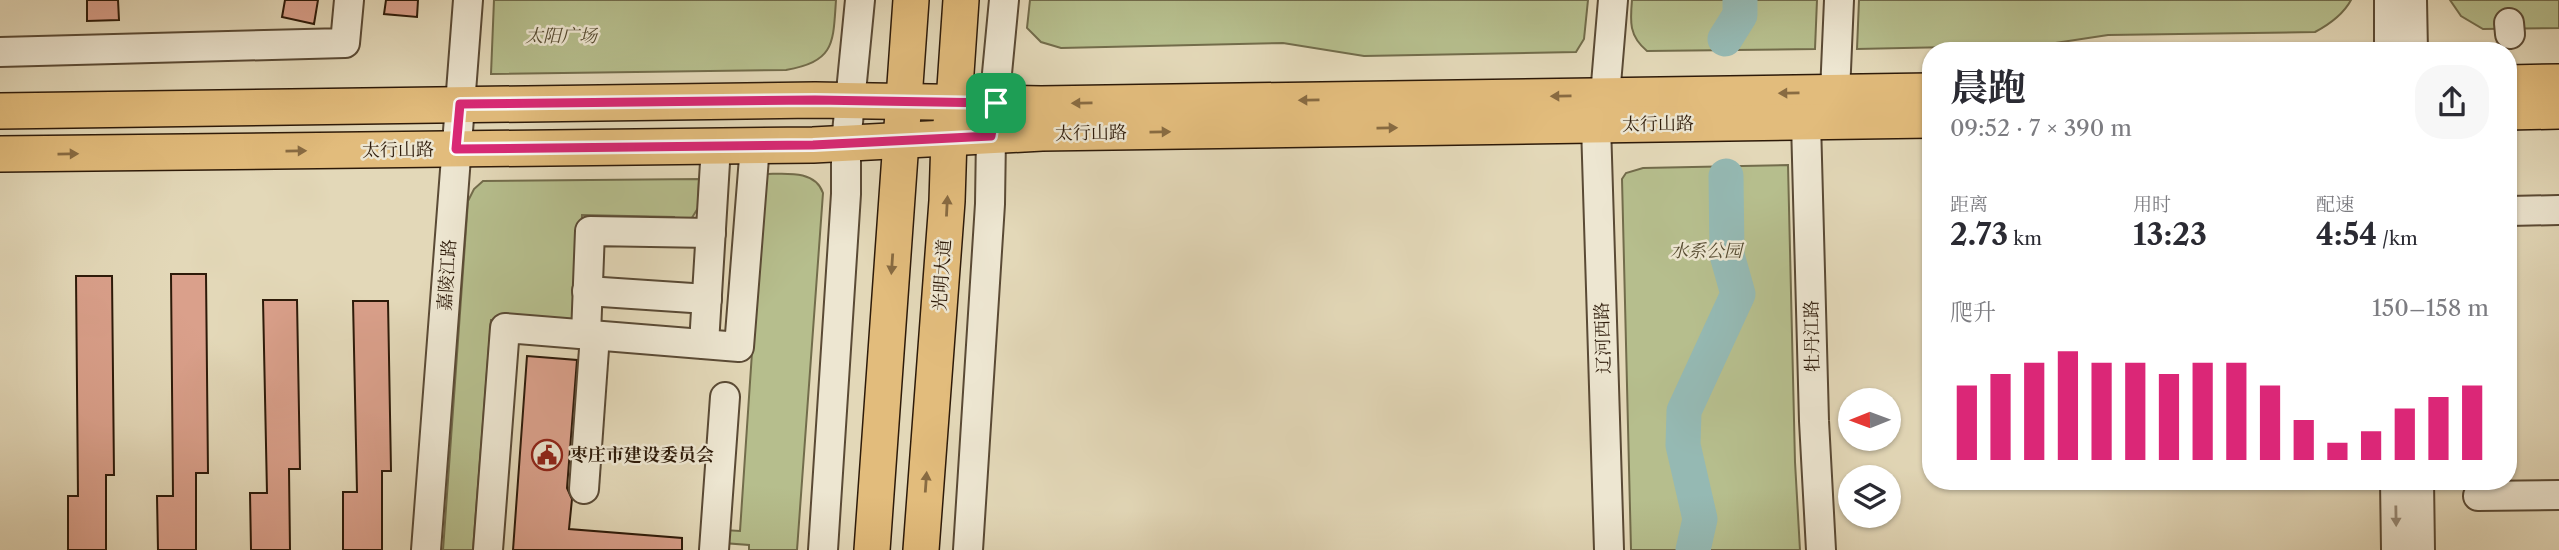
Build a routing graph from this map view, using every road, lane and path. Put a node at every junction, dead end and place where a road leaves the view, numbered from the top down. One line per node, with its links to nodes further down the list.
1 (349, 0): 13 (street)
2 (468, 0): 21 (street, 嘉陵江路)
3 (860, 0): 18 (street)
4 (911, 0): 19 (main road)
5 (961, 0): 20 (main road, 光明大道)
6 (1004, 0): 26 (street)
7 (1613, 0): 22 (street, 辽河西路)
8 (1839, 0): 17 (street)
9 (2389, 0): 11 (street)
10 (2412, 0): 12 (street)
11 (2389, 42)
12 (2413, 42)
13 (0, 52)
14 (2559, 82): 15 (main road)
15 (2517, 83)
16 (1922, 91): 17 (main road, 太行山路)
17 (1835, 93): 22 (main road, 太行山路, one-way to 22)
18 (852, 100): 19 (main road, 太行山路); 21 (main road, 太行山路); 31 (street)
19 (903, 101): 20 (main road, 太行山路); 30 (main road)
20 (954, 102): 26 (main road, 太行山路); 29 (main road, 光明大道)
21 (460, 104): 23 (main road, 太行山路); 34 (street, 嘉陵江路)
22 (1601, 110): 26 (main road, 太行山路); 28 (main road, 太行山路); 56 (street, 辽河西路)
23 (0, 111)
24 (2559, 111): 25 (main road)
25 (2517, 112)
26 (994, 119): 29 (main road, 太行山路); 55 (street)
27 (1922, 120): 28 (main road, 太行山路)
28 (1806, 122): 57 (street, 牡丹江路)
29 (949, 138): 30 (main road, 太行山路); 54 (main road, 光明大道, one-way to 29)
30 (900, 140): 31 (main road, 太行山路); 53 (main road, one-way to 53)
31 (846, 143): 32 (main road, 太行山路); 52 (street)
32 (755, 145): 33 (main road, 太行山路); 42 (street)
33 (716, 146): 34 (main road, 太行山路); 38 (street)
34 (456, 149): 35 (main road, 太行山路, one-way to 34); 49 (street, 嘉陵江路)
35 (0, 155)
36 (2517, 211): 37 (street)
37 (2559, 211)
38 (711, 233): 39 (street); 40 (street)
39 (587, 291): 40 (street); 41 (street)
40 (707, 299): 42 (street)
41 (590, 335): 42 (street); 44 (street); 50 (street)
42 (704, 344)
43 (725, 397): 51 (street)
44 (584, 489)
45 (2395, 490): 58 (street, one-way to 58)
46 (2419, 490): 59 (street)
47 (2559, 495): 48 (street)
48 (2478, 496)
49 (426, 550)
50 (488, 550)
51 (714, 550)
52 (823, 550)
53 (872, 550)
54 (921, 550)
55 (968, 550)
56 (1609, 550)
57 (1821, 550)
58 (2396, 550)
59 (2420, 550)

